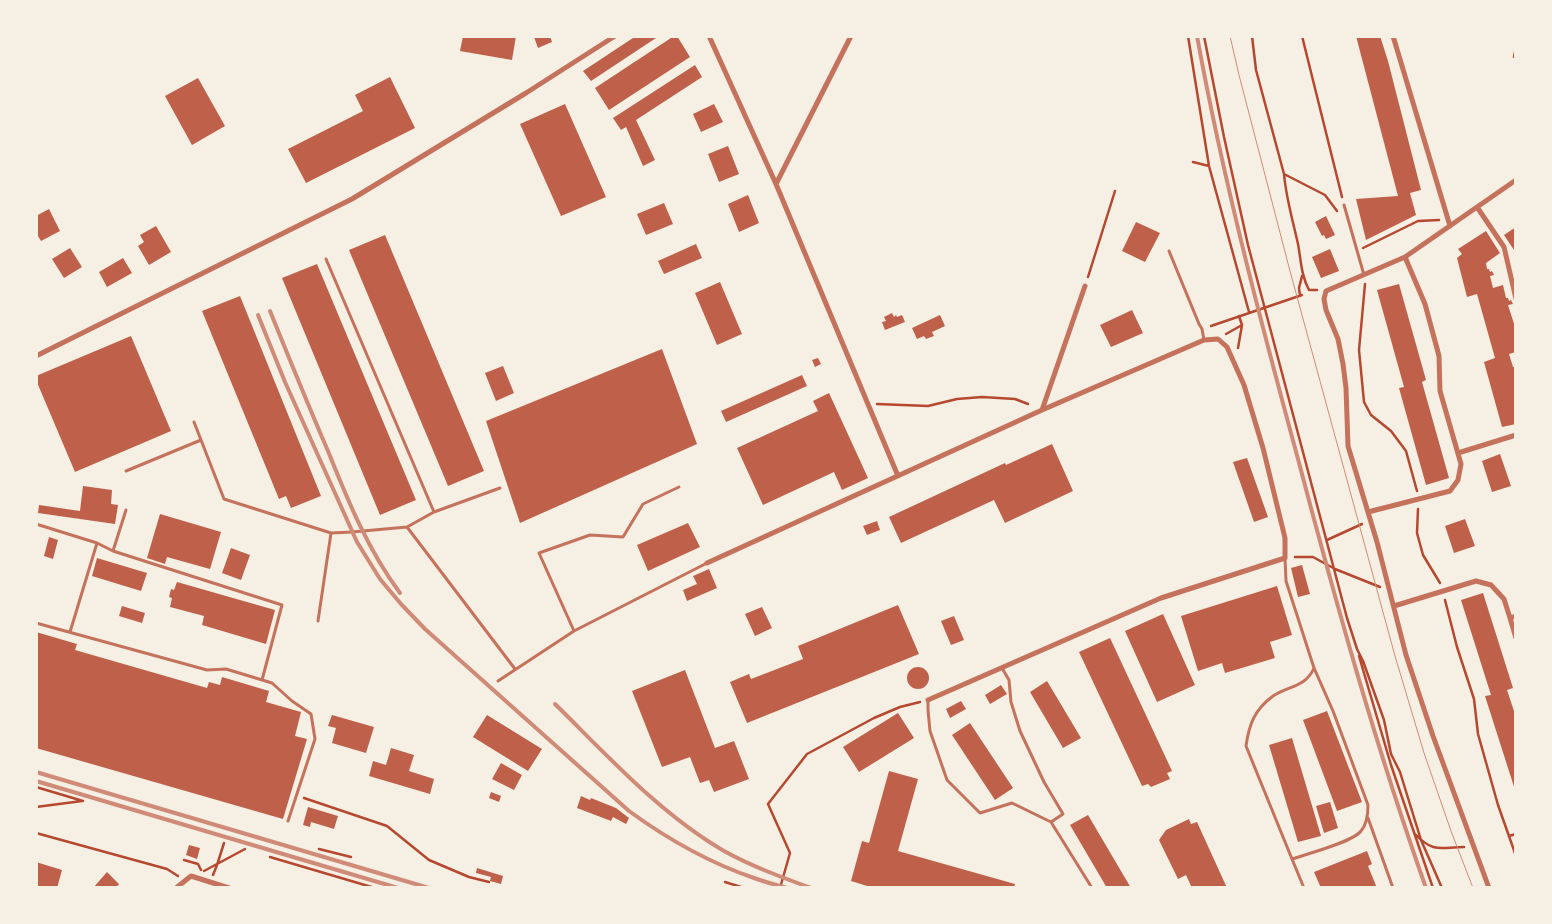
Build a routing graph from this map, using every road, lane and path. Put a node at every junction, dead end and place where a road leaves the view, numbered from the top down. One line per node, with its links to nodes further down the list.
1 (615, 36): 39 (street)
2 (709, 36): 15 (street)
3 (851, 36): 15 (street)
4 (1188, 36): 12 (path)
5 (1204, 36): 32 (path)
6 (1252, 36): 13 (path)
7 (1302, 36): 17 (path)
8 (1393, 36): 21 (street)
9 (1516, 47): 10 (path)
10 (1515, 57)
11 (1193, 162): 12 (path)
12 (1209, 166): 33 (path)
13 (1284, 174): 20 (path); 26 (path)
14 (1516, 180): 18 (street)
15 (776, 184): 41 (street)
16 (1115, 191): 29 (path)
17 (1344, 205): 20 (lane)
18 (1477, 207): 21 (street); 31 (street)
19 (1443, 220): 22 (path)
20 (1349, 222): 22 (lane)
21 (1450, 226): 24 (street)
22 (1357, 250): 27 (lane)
23 (1169, 251): 38 (lane)
24 (1405, 257): 27 (street); 47 (street)
25 (326, 259): 54 (lane)
26 (1302, 274): 30 (path); 32 (path)
27 (1364, 275): 30 (street)
28 (1365, 284): 52 (path)
29 (1085, 286): 43 (street)
30 (1326, 291): 55 (street)
31 (1516, 299)
32 (1265, 307): 33 (path); 60 (path)
33 (1249, 312): 34 (path)
34 (1239, 316): 35 (path); 36 (path)
35 (1242, 325): 37 (path); 40 (path)
36 (1211, 326)
37 (1218, 339): 38 (street); 40 (street)
38 (1204, 340): 43 (street)
39 (36, 356)
40 (1235, 364): 63 (street)
41 (867, 403): 42 (path); 49 (street)
42 (1028, 404)
43 (1042, 410): 49 (street)
44 (194, 422): 46 (lane)
45 (1516, 436): 47 (street)
46 (201, 440): 48 (lane); 59 (lane)
47 (1458, 453): 52 (street)
48 (126, 471)
49 (898, 476): 64 (street)
50 (679, 486): 72 (lane)
51 (500, 488): 54 (lane)
52 (1419, 499): 55 (street); 67 (path)
53 (126, 510): 62 (lane)
54 (434, 512): 58 (lane)
55 (1368, 512): 56 (street)
56 (1370, 520): 60 (path); 66 (street)
57 (36, 524): 61 (lane)
58 (407, 527): 59 (lane); 78 (lane)
59 (331, 532): 70 (lane)
60 (1327, 540): 65 (path)
61 (97, 543): 62 (lane); 73 (lane)
62 (113, 551): 79 (lane)
63 (1285, 558): 65 (path); 76 (street); 77 (lane)
64 (707, 563): 72 (lane)
65 (1335, 570): 66 (path); 75 (path)
66 (1389, 588): 68 (street)
67 (1443, 591): 68 (street); 69 (street); 91 (path)
68 (1394, 606): 94 (street)
69 (1513, 617): 74 (street)
70 (318, 621)
71 (36, 623): 73 (lane)
72 (574, 631): 78 (lane)
73 (70, 632): 79 (lane)
74 (1516, 638)
75 (1357, 649): 89 (path); 92 (path)
76 (1002, 668): 81 (street); 87 (lane)
77 (1314, 668): 85 (lane); 100 (lane)
78 (515, 669): 80 (lane)
79 (262, 680): 83 (lane)
80 (498, 681)
81 (928, 700): 87 (lane); 110 (path)
82 (36, 787): 84 (path)
83 (297, 796): 86 (lane); 104 (path)
84 (36, 808)
85 (1368, 818): 100 (lane); 113 (lane)
86 (288, 821)
87 (1051, 822): 111 (lane)
88 (36, 833): 103 (path)
89 (1414, 833): 92 (path); 114 (path)
90 (1516, 834): 91 (path)
91 (1509, 836): 97 (path)
92 (1421, 840): 94 (path); 115 (path)
93 (224, 843): 95 (path)
94 (1473, 847): 116 (street)
95 (245, 849)
96 (319, 849): 99 (path)
97 (1516, 856)
98 (270, 857): 108 (path)
99 (351, 857)
100 (1292, 859): 112 (lane)
101 (184, 860): 102 (path)
102 (198, 864)
103 (185, 880): 106 (street); 107 (street)
104 (489, 882)
105 (725, 882): 109 (path)
106 (176, 888)
107 (229, 888)
108 (375, 888)
109 (744, 888)
110 (780, 888)
111 (1092, 888)
112 (1304, 888)
113 (1393, 888)
114 (1433, 888)
115 (1442, 888)
116 (1489, 888)

